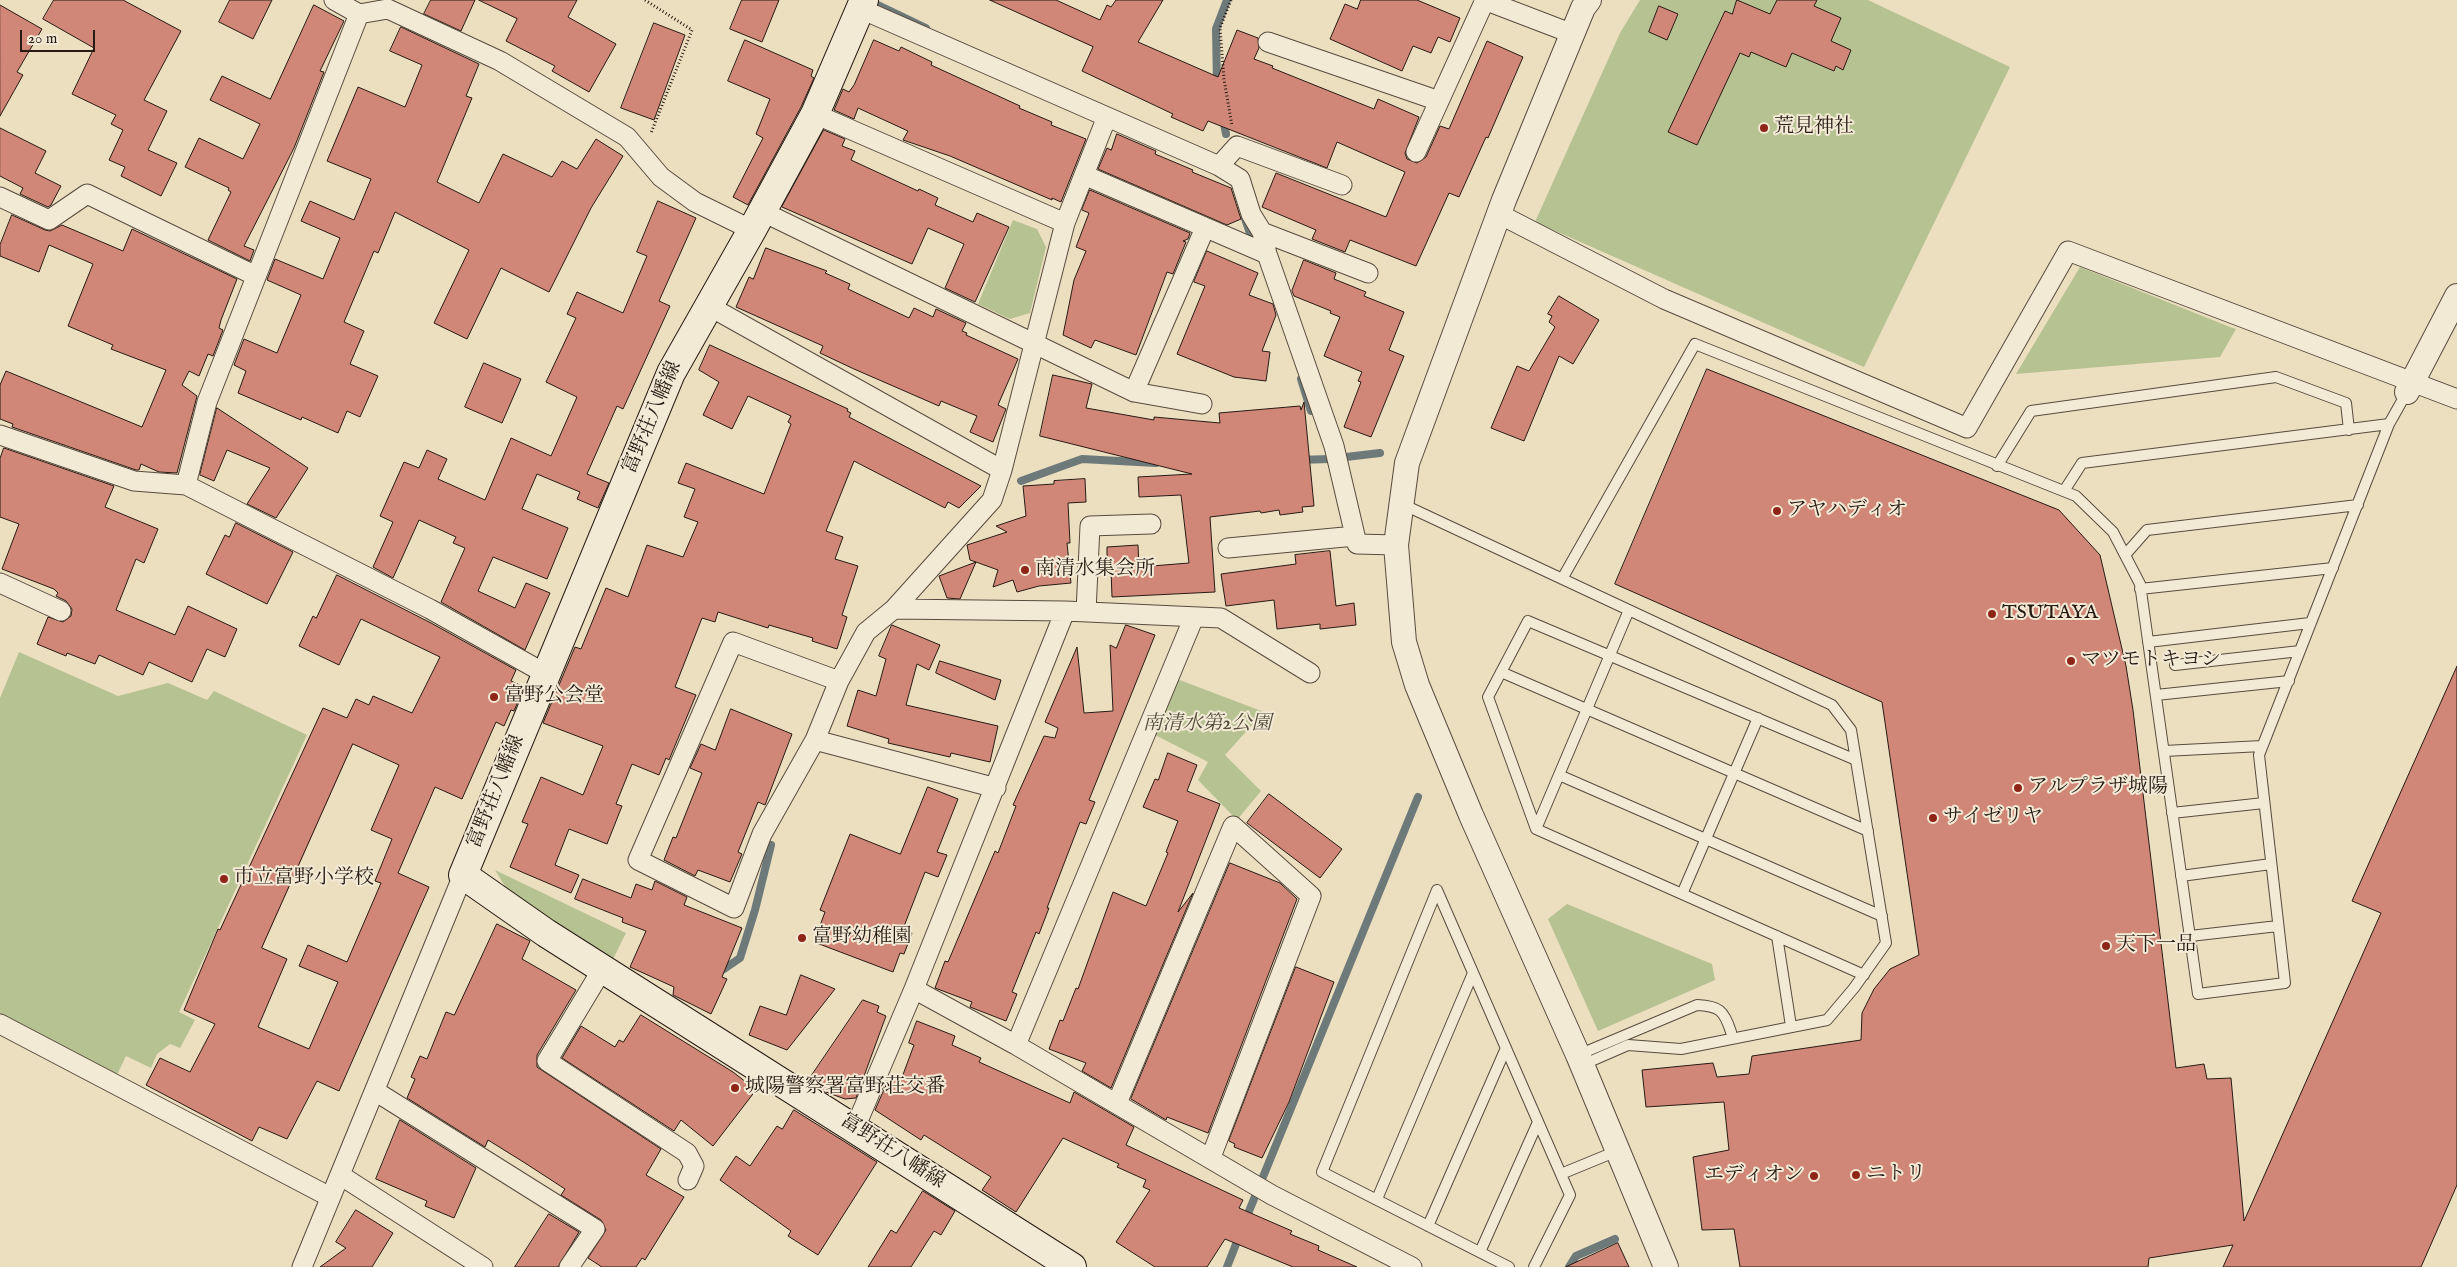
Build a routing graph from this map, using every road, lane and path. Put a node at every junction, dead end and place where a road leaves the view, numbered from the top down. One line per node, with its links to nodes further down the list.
1 (334, 0): 8 (street)
2 (645, 0): 16 (path)
3 (1231, 0): 14 (path)
4 (1484, 0): 9 (street); 11 (street)
5 (1589, 0): 9 (street)
6 (390, 4): 8 (street); 16 (street)
7 (862, 4): 12 (main road, 富野荘八幡線); 13 (street)
8 (359, 14): 28 (street)
9 (1573, 34): 21 (street)
10 (1268, 42): 11 (street)
11 (1439, 102): 15 (street)
12 (815, 114): 22 (main road, 富野荘八幡線); 23 (street)
13 (1106, 119): 17 (street); 18 (street)
14 (1237, 146): 17 (street); 19 (street)
15 (1416, 152)
16 (642, 155): 22 (street)
17 (1219, 166): 25 (street)
18 (1084, 175): 23 (street); 24 (street)
19 (1342, 185)
20 (0, 197): 28 (street)
21 (1499, 214): 32 (street); 43 (street)
22 (757, 221): 30 (main road, 富野荘八幡線); 31 (street)
23 (1065, 223): 31 (street)
24 (1205, 228): 26 (street); 33 (street)
25 (1262, 232): 26 (street); 27 (street)
26 (1267, 254): 46 (street)
27 (1368, 273)
28 (256, 276): 41 (street)
29 (2457, 296): 32 (street)
30 (707, 305): 40 (street); 66 (main road, 富野荘八幡線)
31 (1033, 344): 33 (street); 40 (street)
32 (2410, 386): 34 (street); 36 (lane)
33 (1134, 392): 35 (street)
34 (2457, 399)
35 (1202, 404)
36 (2389, 424): 37 (lane); 44 (lane)
37 (2349, 430): 39 (lane); 42 (lane)
38 (0, 435): 41 (street)
39 (1997, 466): 42 (lane); 51 (lane)
40 (1002, 470): 54 (street)
41 (186, 485): 66 (street)
42 (2064, 491): 49 (lane)
43 (1402, 504): 47 (street); 51 (lane)
44 (2358, 505): 49 (lane); 50 (lane)
45 (1150, 524): 58 (street)
46 (1355, 536): 47 (street); 48 (street)
47 (1396, 545): 102 (street)
48 (1228, 548)
49 (2125, 555): 53 (lane)
50 (2332, 568): 53 (lane); 60 (lane)
51 (1562, 579): 57 (lane)
52 (0, 583): 55 (street)
53 (2140, 589): 61 (lane)
54 (894, 609): 56 (street); 68 (street)
55 (62, 610)
56 (1065, 610): 58 (street); 79 (street)
57 (1629, 610): 63 (lane); 76 (lane)
58 (1086, 612): 59 (street)
59 (1194, 617): 67 (street); 100 (street)
60 (2310, 623): 61 (lane); 62 (lane)
61 (2148, 642): 70 (lane)
62 (2300, 651): 64 (lane); 69 (lane)
63 (1610, 655): 65 (lane); 71 (lane); 72 (lane)
64 (2175, 664)
65 (1501, 672): 71 (lane); 82 (lane)
66 (546, 674): 86 (main road, 富野荘八幡線)
67 (1310, 674)
68 (839, 681): 73 (street); 73 (street)
69 (2288, 681): 70 (lane); 74 (lane)
70 (2156, 696): 75 (lane)
71 (1587, 710): 77 (lane); 78 (lane)
72 (1758, 718): 76 (lane); 77 (lane)
73 (815, 740): 79 (street)
74 (2262, 746): 75 (lane); 80 (lane)
75 (2164, 752): 81 (lane)
76 (1856, 760): 83 (lane)
77 (1734, 773): 83 (lane); 84 (lane)
78 (1559, 776): 82 (lane); 84 (lane)
79 (996, 788): 96 (street)
80 (2264, 803): 81 (lane); 85 (lane)
81 (2172, 813): 87 (lane)
82 (1536, 829): 88 (lane)
83 (1868, 831): 89 (lane)
84 (1706, 840): 88 (lane); 89 (lane)
85 (2271, 864): 87 (lane); 90 (lane)
86 (463, 875): 93 (main road, 富野荘八幡線); 103 (street)
87 (2181, 876): 92 (lane)
88 (1682, 894): 91 (lane)
89 (1882, 916): 95 (lane)
90 (2278, 926): 92 (lane); 92 (lane)
91 (1778, 936): 95 (lane); 98 (lane)
92 (2190, 936)
93 (603, 968): 106 (main road, 富野荘八幡線); 111 (street)
94 (1473, 973): 101 (lane); 113 (lane); 113 (lane)
95 (1864, 975): 98 (lane)
96 (914, 989): 100 (street); 106 (street)
97 (0, 1024): 112 (street)
98 (1791, 1026): 102 (lane)
99 (1731, 1032): 102 (lane)
100 (1016, 1045): 104 (street)
101 (1506, 1048): 105 (lane); 114 (lane)
102 (1580, 1060): 107 (street)
103 (375, 1091): 110 (street); 118 (street)
104 (1117, 1103): 108 (street); 108 (street)
105 (1538, 1122): 109 (lane); 115 (lane)
106 (855, 1128): 119 (main road, 富野荘八幡線)
107 (1617, 1151): 109 (lane); 123 (street)
108 (1211, 1157): 120 (street)
109 (1561, 1174): 122 (lane)
110 (340, 1175): 112 (street); 117 (street)
111 (688, 1180)
112 (330, 1197): 116 (street)
113 (1377, 1199): 114 (lane)
114 (1428, 1226): 115 (lane)
115 (1480, 1252): 121 (lane)
116 (302, 1267)
117 (483, 1267)
118 (569, 1267)
119 (1072, 1267)
120 (1412, 1267)
121 (1509, 1267)
122 (1534, 1267)
123 (1666, 1267)

